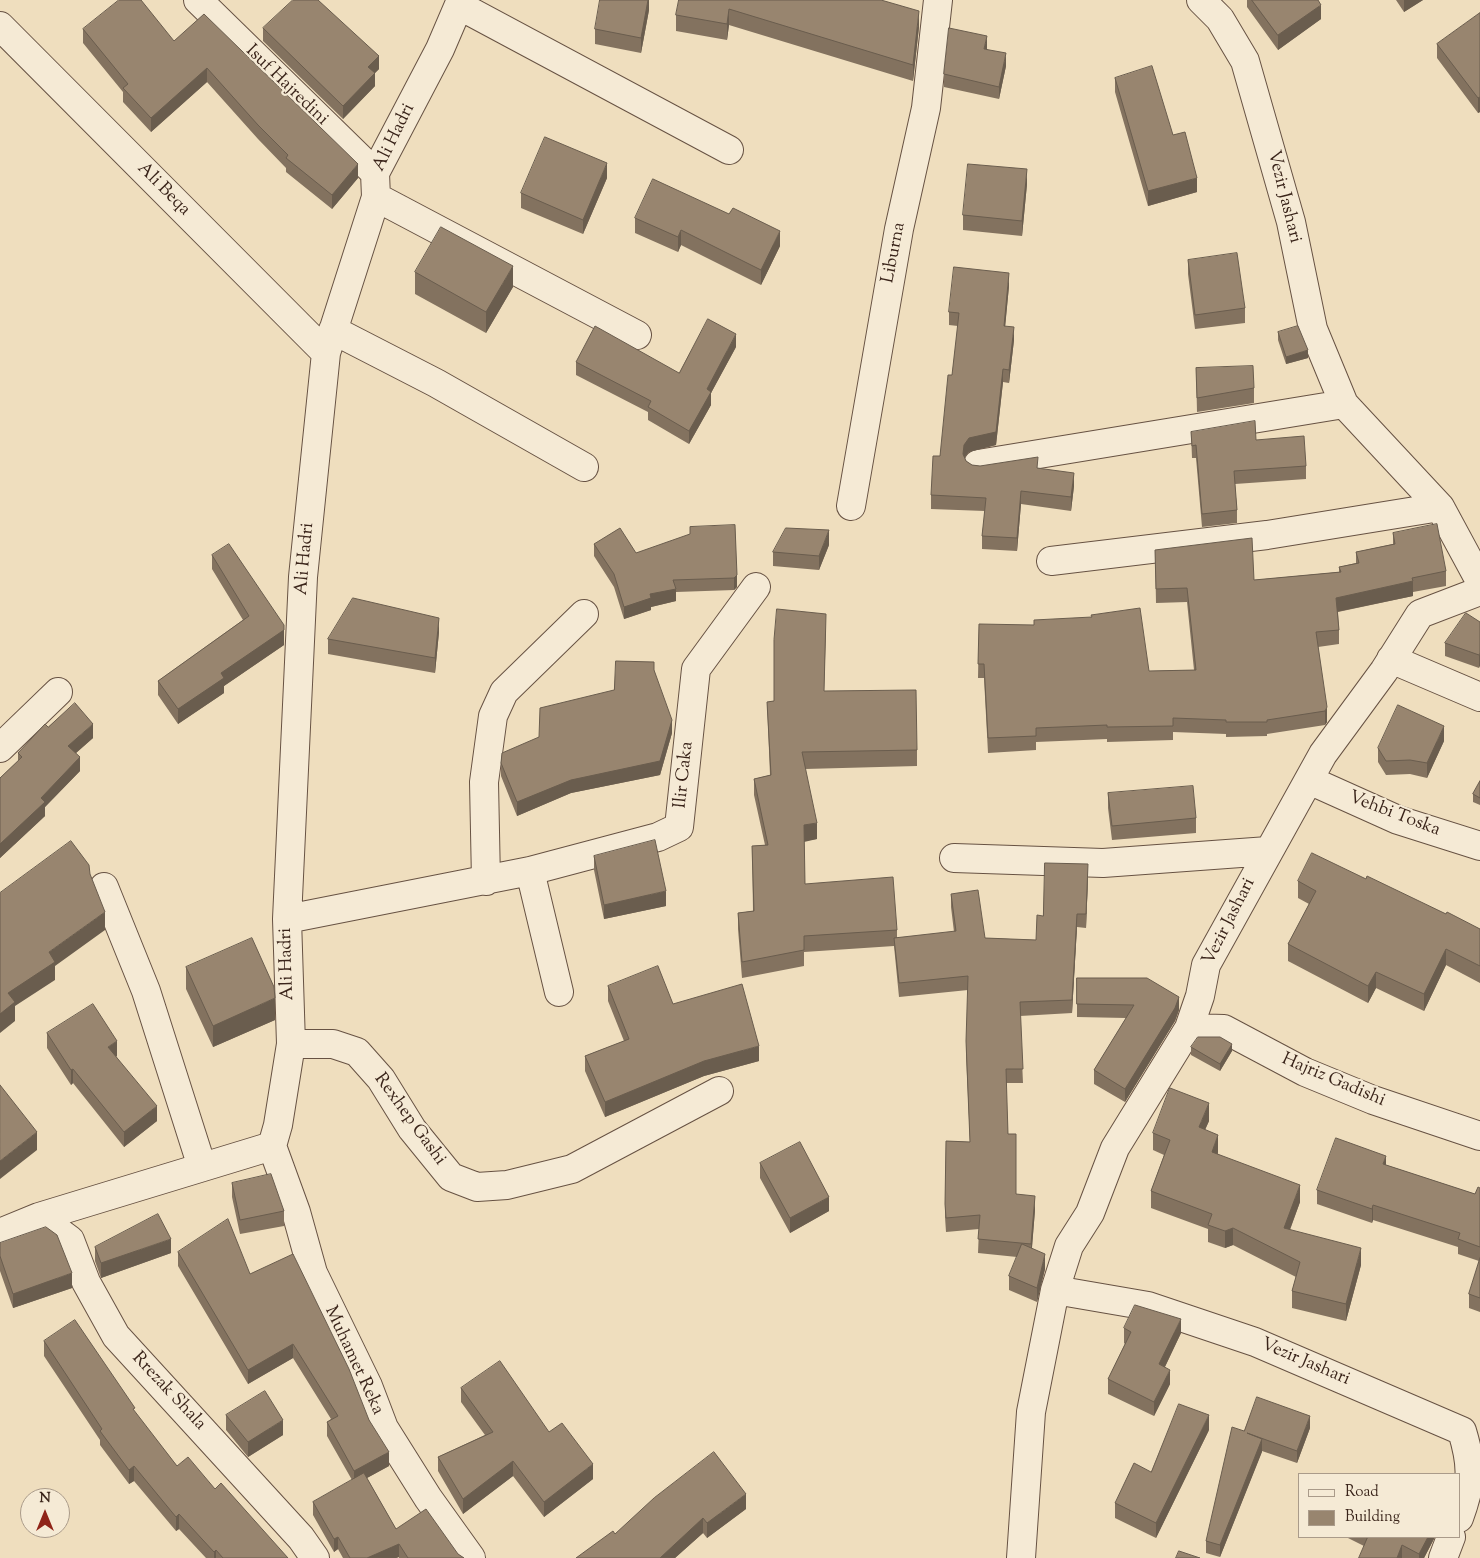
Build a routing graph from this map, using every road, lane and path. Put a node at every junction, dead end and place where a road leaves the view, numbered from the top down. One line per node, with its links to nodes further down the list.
1 (198, 0): 7 (street, Isuf Hajredini)
2 (938, 0): 13 (street, Liburna)
3 (1201, 0): 10 (street, Vezir Jashari)
4 (460, 3): 6 (street); 7 (street, Ali Hadri)
5 (0, 26): 9 (street, Ali Beqa)
6 (729, 150)
7 (375, 185): 8 (street, Isuf Hajredini); 9 (street, Ali Hadri)
8 (637, 335)
9 (329, 341): 12 (street, Ali Beqa); 31 (street, Ali Hadri)
10 (1344, 404): 11 (street); 14 (street, Vezir Jashari)
11 (978, 464)
12 (584, 467)
13 (851, 506)
14 (1440, 507): 15 (street); 16 (street, Vezir Jashari)
15 (1051, 561)
16 (1480, 581)
17 (756, 587): 28 (street, Ilir Caka)
18 (1480, 591): 20 (street, Vezir Jashari)
19 (584, 614): 29 (street)
20 (1391, 659): 22 (street); 24 (street, Vezir Jashari)
21 (58, 692): 23 (street)
22 (1480, 697)
23 (0, 748)
24 (1309, 780): 25 (street, Vehbi Toska); 26 (street, Vezir Jashari)
25 (1480, 846)
26 (1268, 851): 27 (street, Vezir Jashari); 33 (street, Vezir Jashari)
27 (954, 858)
28 (530, 871): 29 (street, Ilir Caka); 32 (street)
29 (486, 881): 31 (street, Ilir Caka)
30 (104, 887): 38 (street)
31 (287, 919): 34 (street, Ali Hadri)
32 (559, 992)
33 (1189, 1028): 36 (street, Hajriz Gadishi); 41 (street, Vezir Jashari)
34 (291, 1044): 35 (street, Rexhep Gashi); 37 (street, Ali Hadri)
35 (719, 1091)
36 (1480, 1136)
37 (272, 1146): 38 (street); 45 (street, Muhamet Reka)
38 (202, 1167): 39 (street)
39 (38, 1217): 40 (street); 44 (street, Rrezak Shala)
40 (0, 1233)
41 (1056, 1290): 42 (street, Vezir Jashari); 46 (street, Vezir Jashari)
42 (1460, 1515)
43 (1452, 1538): 47 (street)
44 (315, 1558)
45 (471, 1558)
46 (1021, 1558)
47 (1443, 1558)

